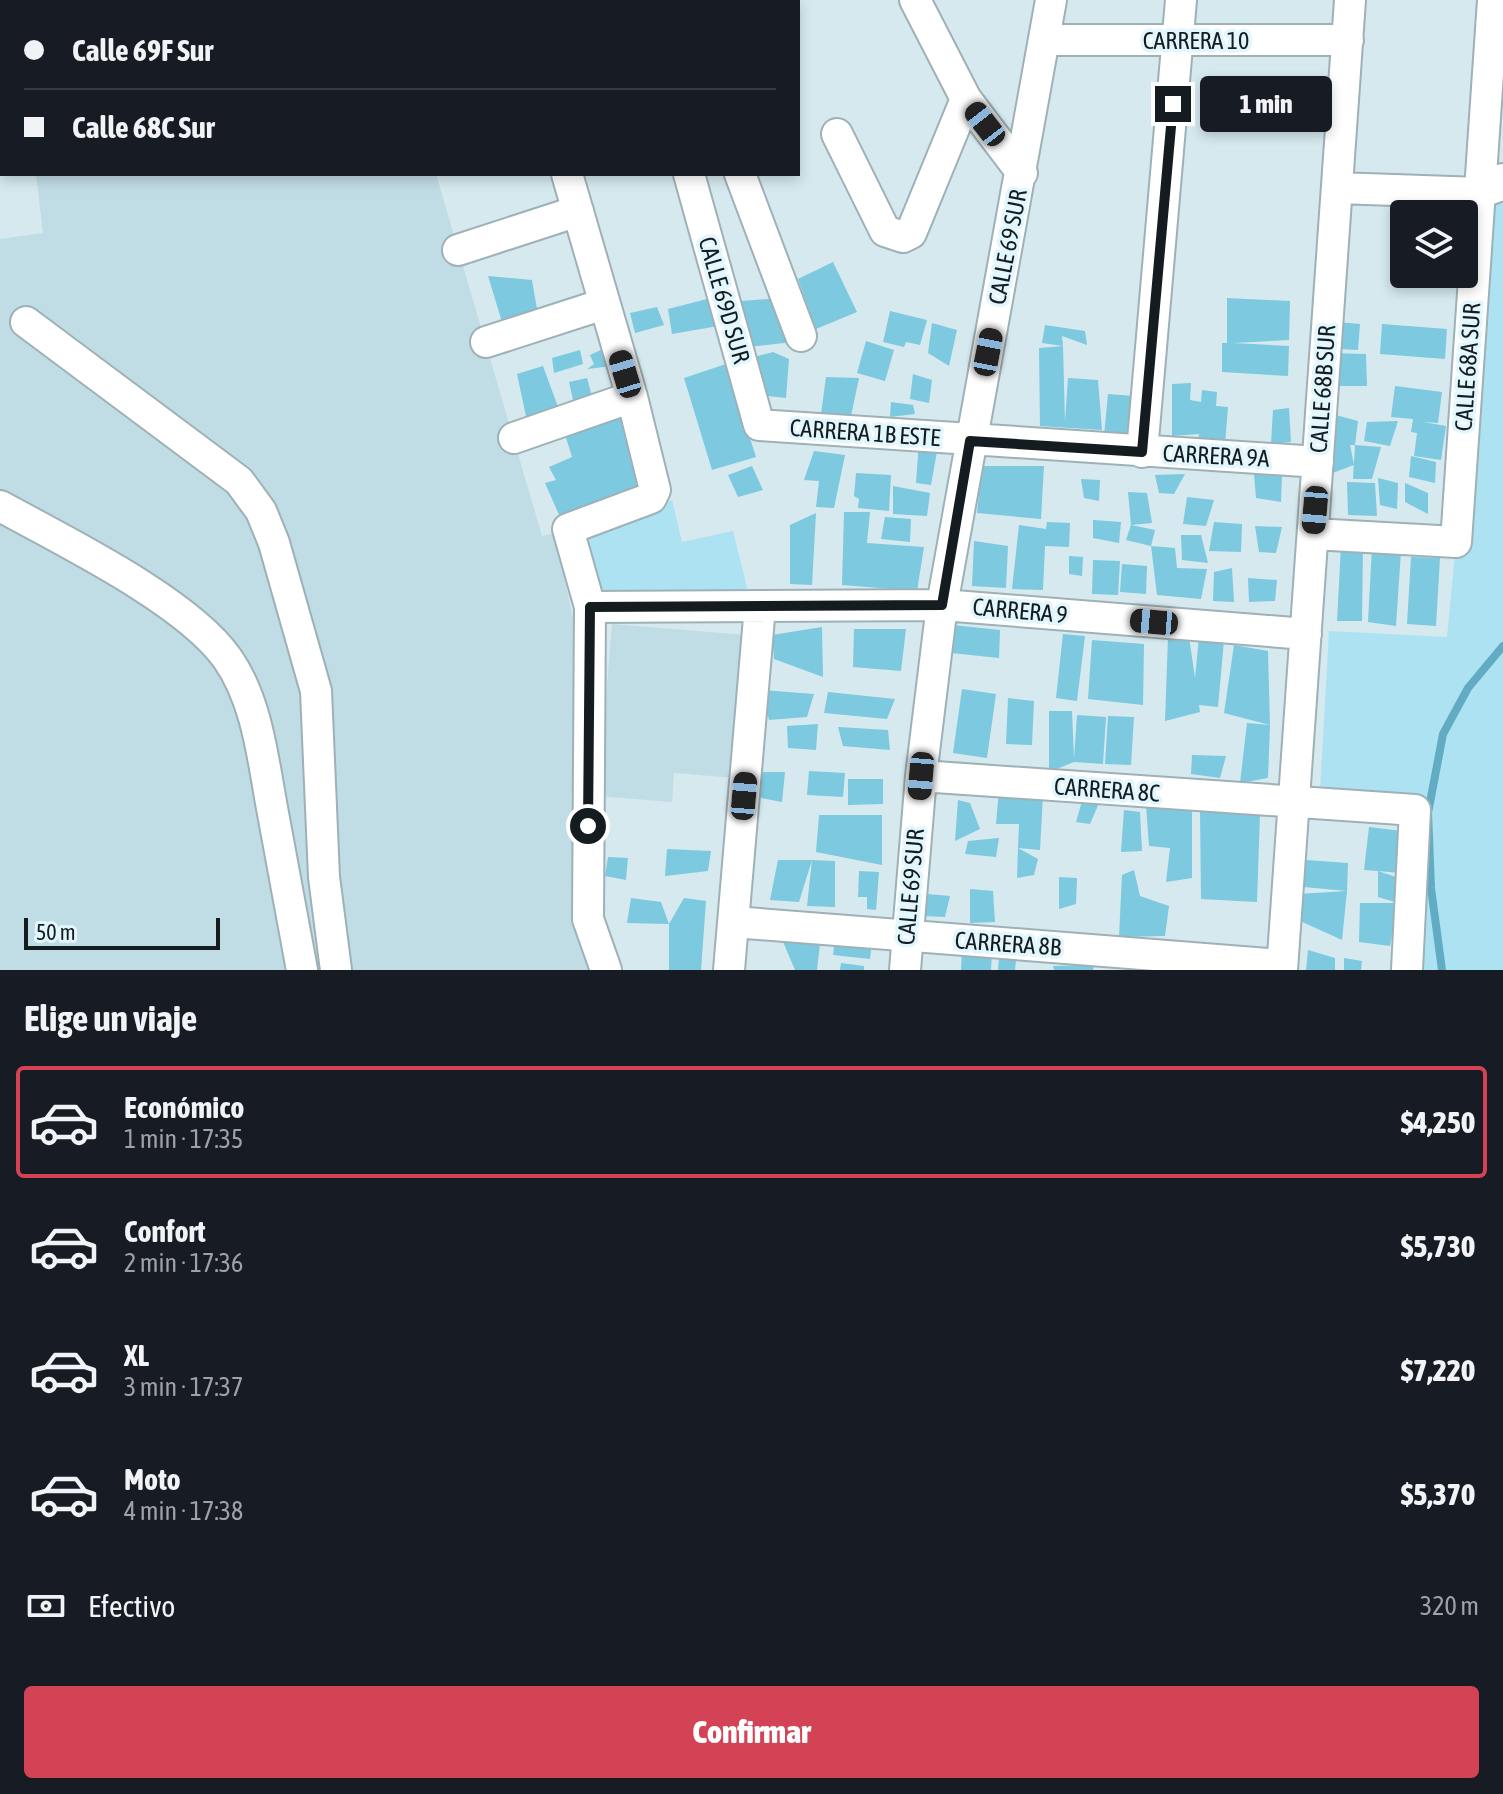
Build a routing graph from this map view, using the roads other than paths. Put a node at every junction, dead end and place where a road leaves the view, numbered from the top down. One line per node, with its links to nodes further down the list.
1 (915, 0): 9 (street)
2 (1051, 0): 6 (street, CALLE 69 SUR)
3 (1181, 0): 8 (street)
4 (1350, 0): 7 (street, CALLE 68B SUR)
5 (1493, 0): 15 (street, CALLE 68A SUR)
6 (1045, 40): 8 (street, CARRERA 10); 11 (street, CALLE 69 SUR)
7 (1348, 40): 8 (street, CARRERA 10); 16 (street, CALLE 68B SUR)
8 (1178, 41): 27 (street)
9 (966, 99): 10 (street); 11 (street)
10 (837, 134)
11 (1022, 173): 26 (street, CALLE 69 SUR)
12 (568, 176): 17 (street)
13 (690, 176): 24 (street, CALLE 69D SUR)
14 (741, 176): 21 (street)
15 (1494, 186): 16 (street); 30 (street, CALLE 68A SUR)
16 (1337, 188): 28 (street, CALLE 68B SUR)
17 (578, 211): 18 (street); 19 (street)
18 (458, 250)
19 (604, 304): 22 (street); 23 (street)
20 (26, 322): 41 (street)
21 (801, 336)
22 (486, 342)
23 (632, 397): 25 (street); 33 (street)
24 (759, 425): 26 (street, CARRERA 1B ESTE)
25 (514, 438)
26 (970, 441): 27 (street, CARRERA 9A); 31 (street, CALLE 69 SUR)
27 (1142, 452): 28 (street, CARRERA 9A)
28 (1318, 462): 30 (street, CALLE 68B SUR)
29 (0, 506): 40 (street)
30 (1313, 534): 34 (street, CALLE 68B SUR)
31 (942, 605): 32 (street, CARRERA 9); 34 (street, CARRERA 9); 35 (street, CALLE 69 SUR)
32 (760, 606): 33 (street, CARRERA 9); 37 (street)
33 (590, 607): 42 (street)
34 (1306, 634): 36 (street, CALLE 68B SUR)
35 (921, 776): 36 (street, CARRERA 8C); 38 (street, CALLE 69 SUR)
36 (1294, 803): 39 (street, CALLE 68B SUR); 45 (street)
37 (734, 922): 38 (street, CARRERA 8B); 43 (street)
38 (907, 936): 39 (street, CARRERA 8B); 44 (street, CALLE 69 SUR)
39 (1282, 968)
40 (302, 970)
41 (336, 970)
42 (606, 970)
43 (729, 970)
44 (905, 970)
45 (1407, 970)

